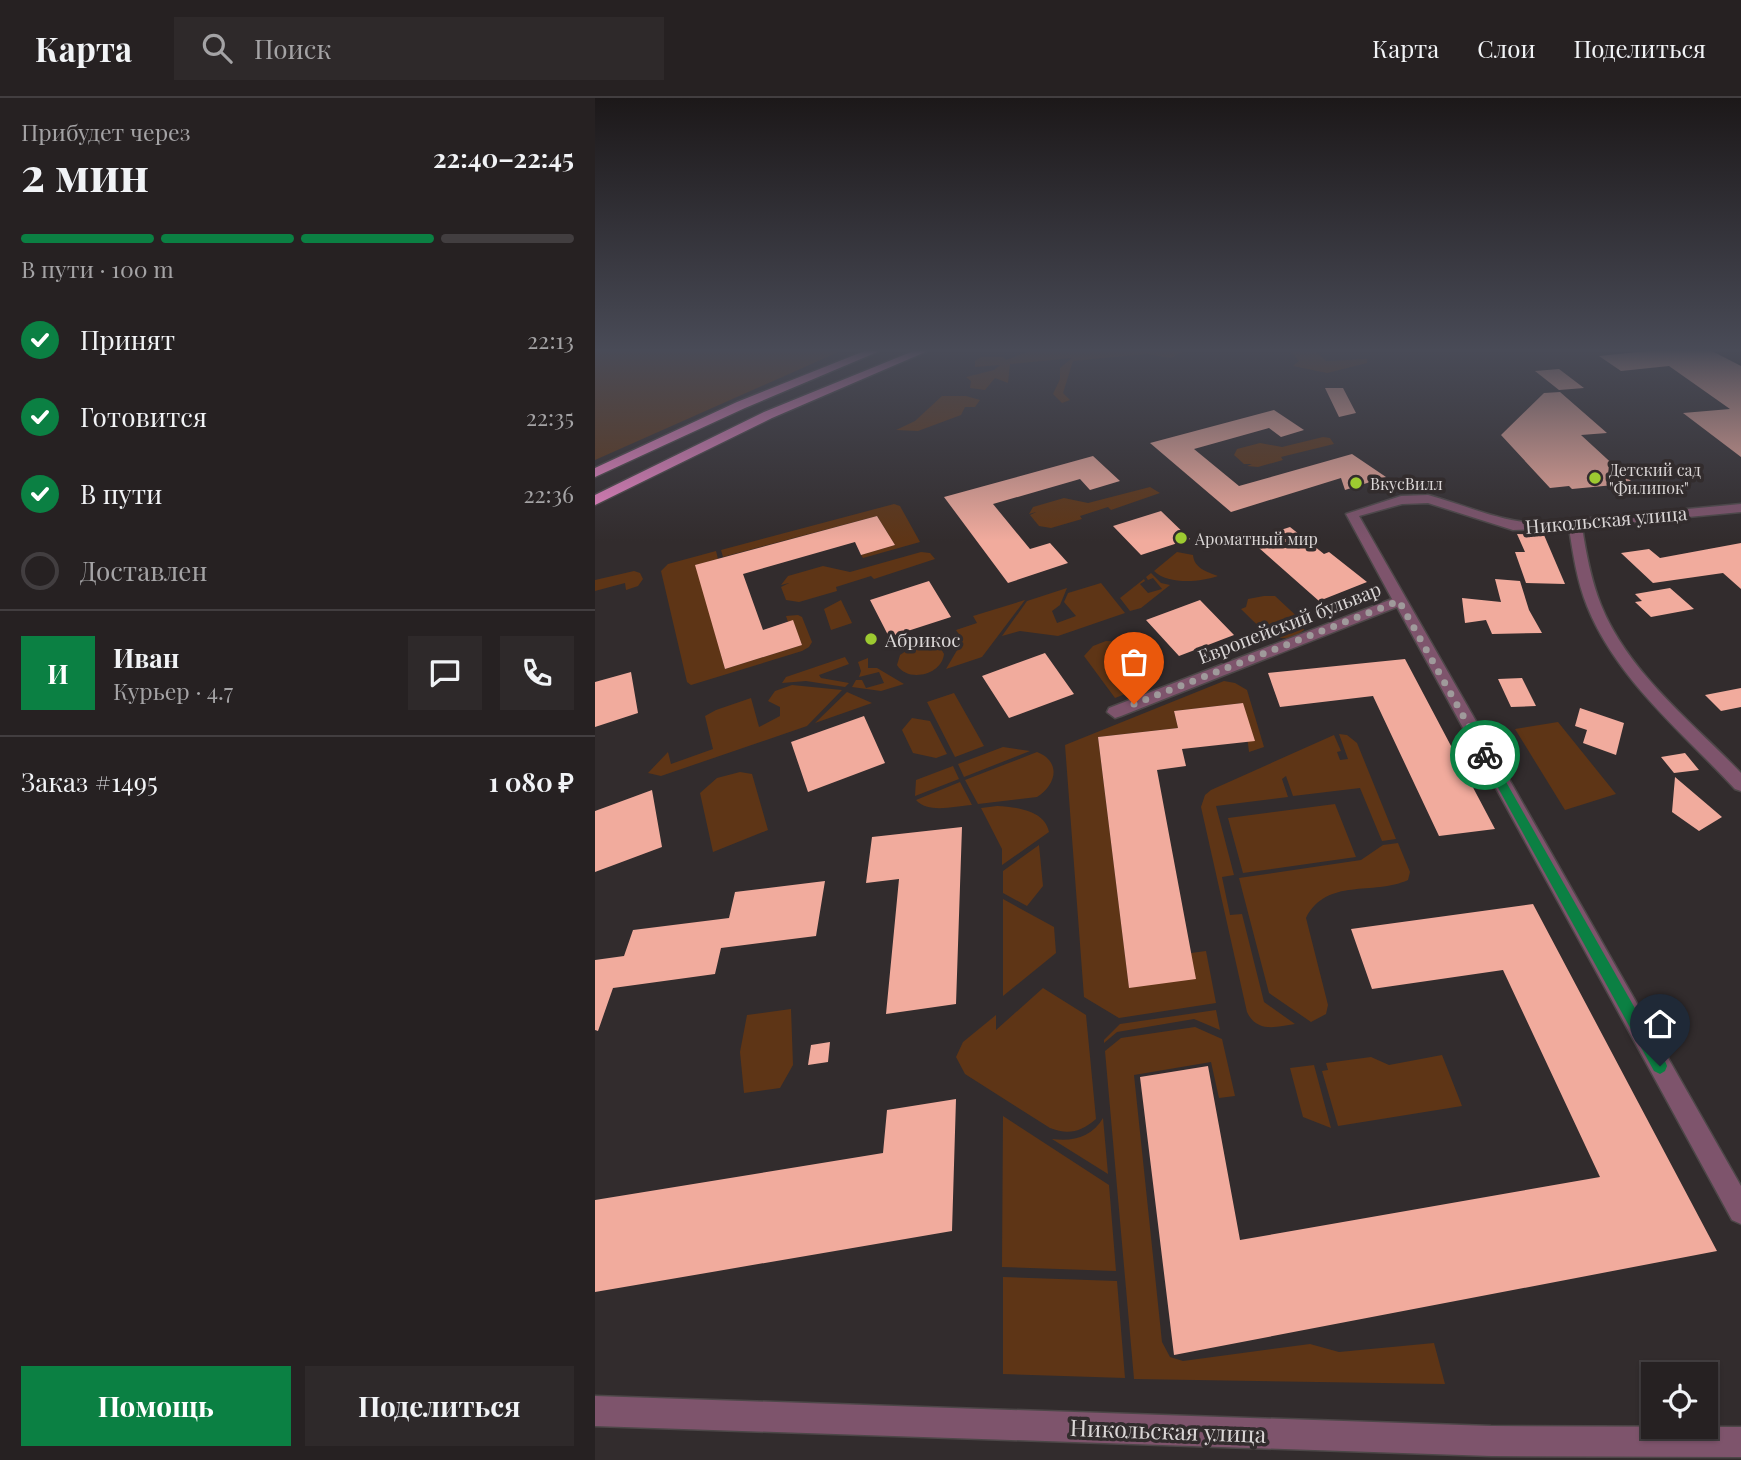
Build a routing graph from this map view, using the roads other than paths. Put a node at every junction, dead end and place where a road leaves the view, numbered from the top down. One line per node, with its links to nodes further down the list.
1 (723, 414): 3 (highway)
2 (771, 414): 4 (highway)
3 (595, 473)
4 (595, 501)
5 (1741, 508): 6 (street, Никольская улица)
6 (1575, 524): 7 (street, Никольская улица); 9 (street)
7 (1399, 601): 8 (street, Европейский бульвар); 10 (street, Никольская улица)
8 (1115, 712)
9 (1741, 784)
10 (1741, 1211)
11 (595, 1411): 12 (street, Никольская улица)
12 (1741, 1442)

